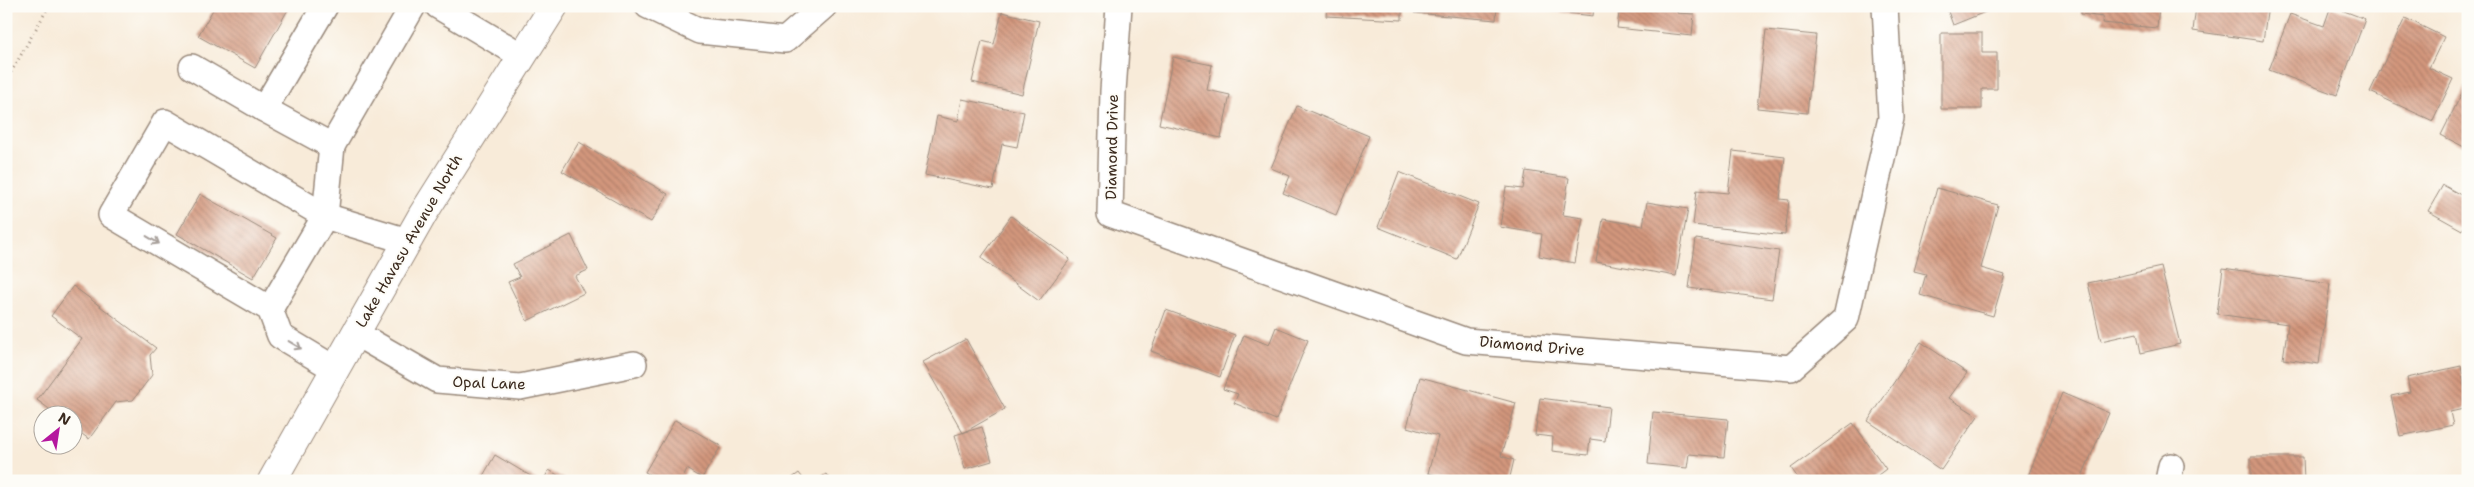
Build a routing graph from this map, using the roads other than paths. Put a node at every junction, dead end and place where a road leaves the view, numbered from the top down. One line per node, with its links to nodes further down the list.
1 (325, 6): 11 (street)
2 (413, 6): 12 (street)
3 (438, 6): 9 (street)
4 (554, 6): 9 (main road, Lake Havasu Avenue North)
5 (648, 6): 6 (street)
6 (824, 6)
7 (1119, 6): 8 (street, Diamond Drive)
8 (1886, 6)
9 (522, 56): 14 (main road, Lake Havasu Avenue North)
10 (192, 67): 11 (street)
11 (264, 109): 12 (street)
12 (332, 146): 13 (street)
13 (325, 216): 14 (street); 15 (street); 15 (street, one-way to 15)
14 (407, 241): 16 (main road, Lake Havasu Avenue North)
15 (270, 309): 18 (street, one-way to 18)
16 (355, 333): 17 (street, Opal Lane); 18 (main road, Lake Havasu Avenue North)
17 (634, 364)
18 (335, 369): 19 (main road, Lake Havasu Avenue North)
19 (272, 481)

